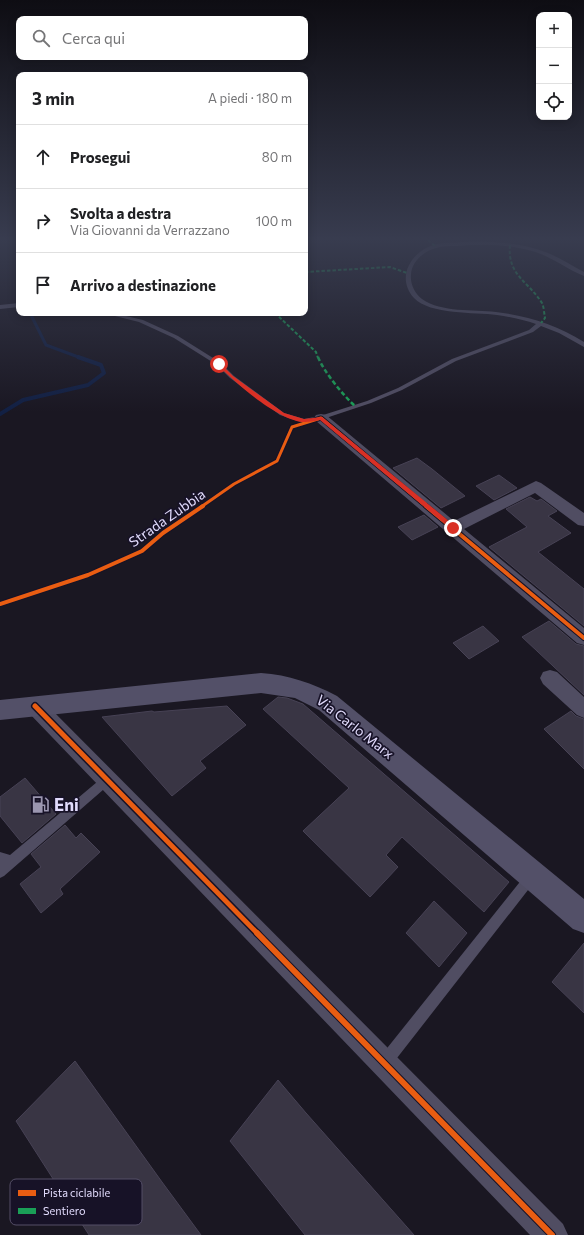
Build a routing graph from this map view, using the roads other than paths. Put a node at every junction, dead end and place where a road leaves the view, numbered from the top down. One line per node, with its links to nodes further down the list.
1 (418, 298): 5 (lane)
2 (16, 305): 3 (lane)
3 (0, 307)
4 (119, 316): 7 (lane)
5 (541, 323): 6 (lane); 7 (lane)
6 (584, 345)
7 (321, 418): 9 (street)
8 (584, 521): 9 (street)
9 (453, 528): 10 (street)
10 (584, 638)
11 (550, 678): 13 (street)
12 (35, 706): 14 (main road, Via Carlo Marx); 15 (street); 18 (main road, Via Carlo Marx)
13 (584, 708)
14 (0, 710)
15 (107, 780): 16 (lane); 20 (street)
16 (5, 860): 17 (lane)
17 (0, 872)
18 (533, 874): 19 (main road, Via Carlo Marx); 20 (lane)
19 (584, 918)
20 (384, 1064): 21 (street)
21 (552, 1235)

